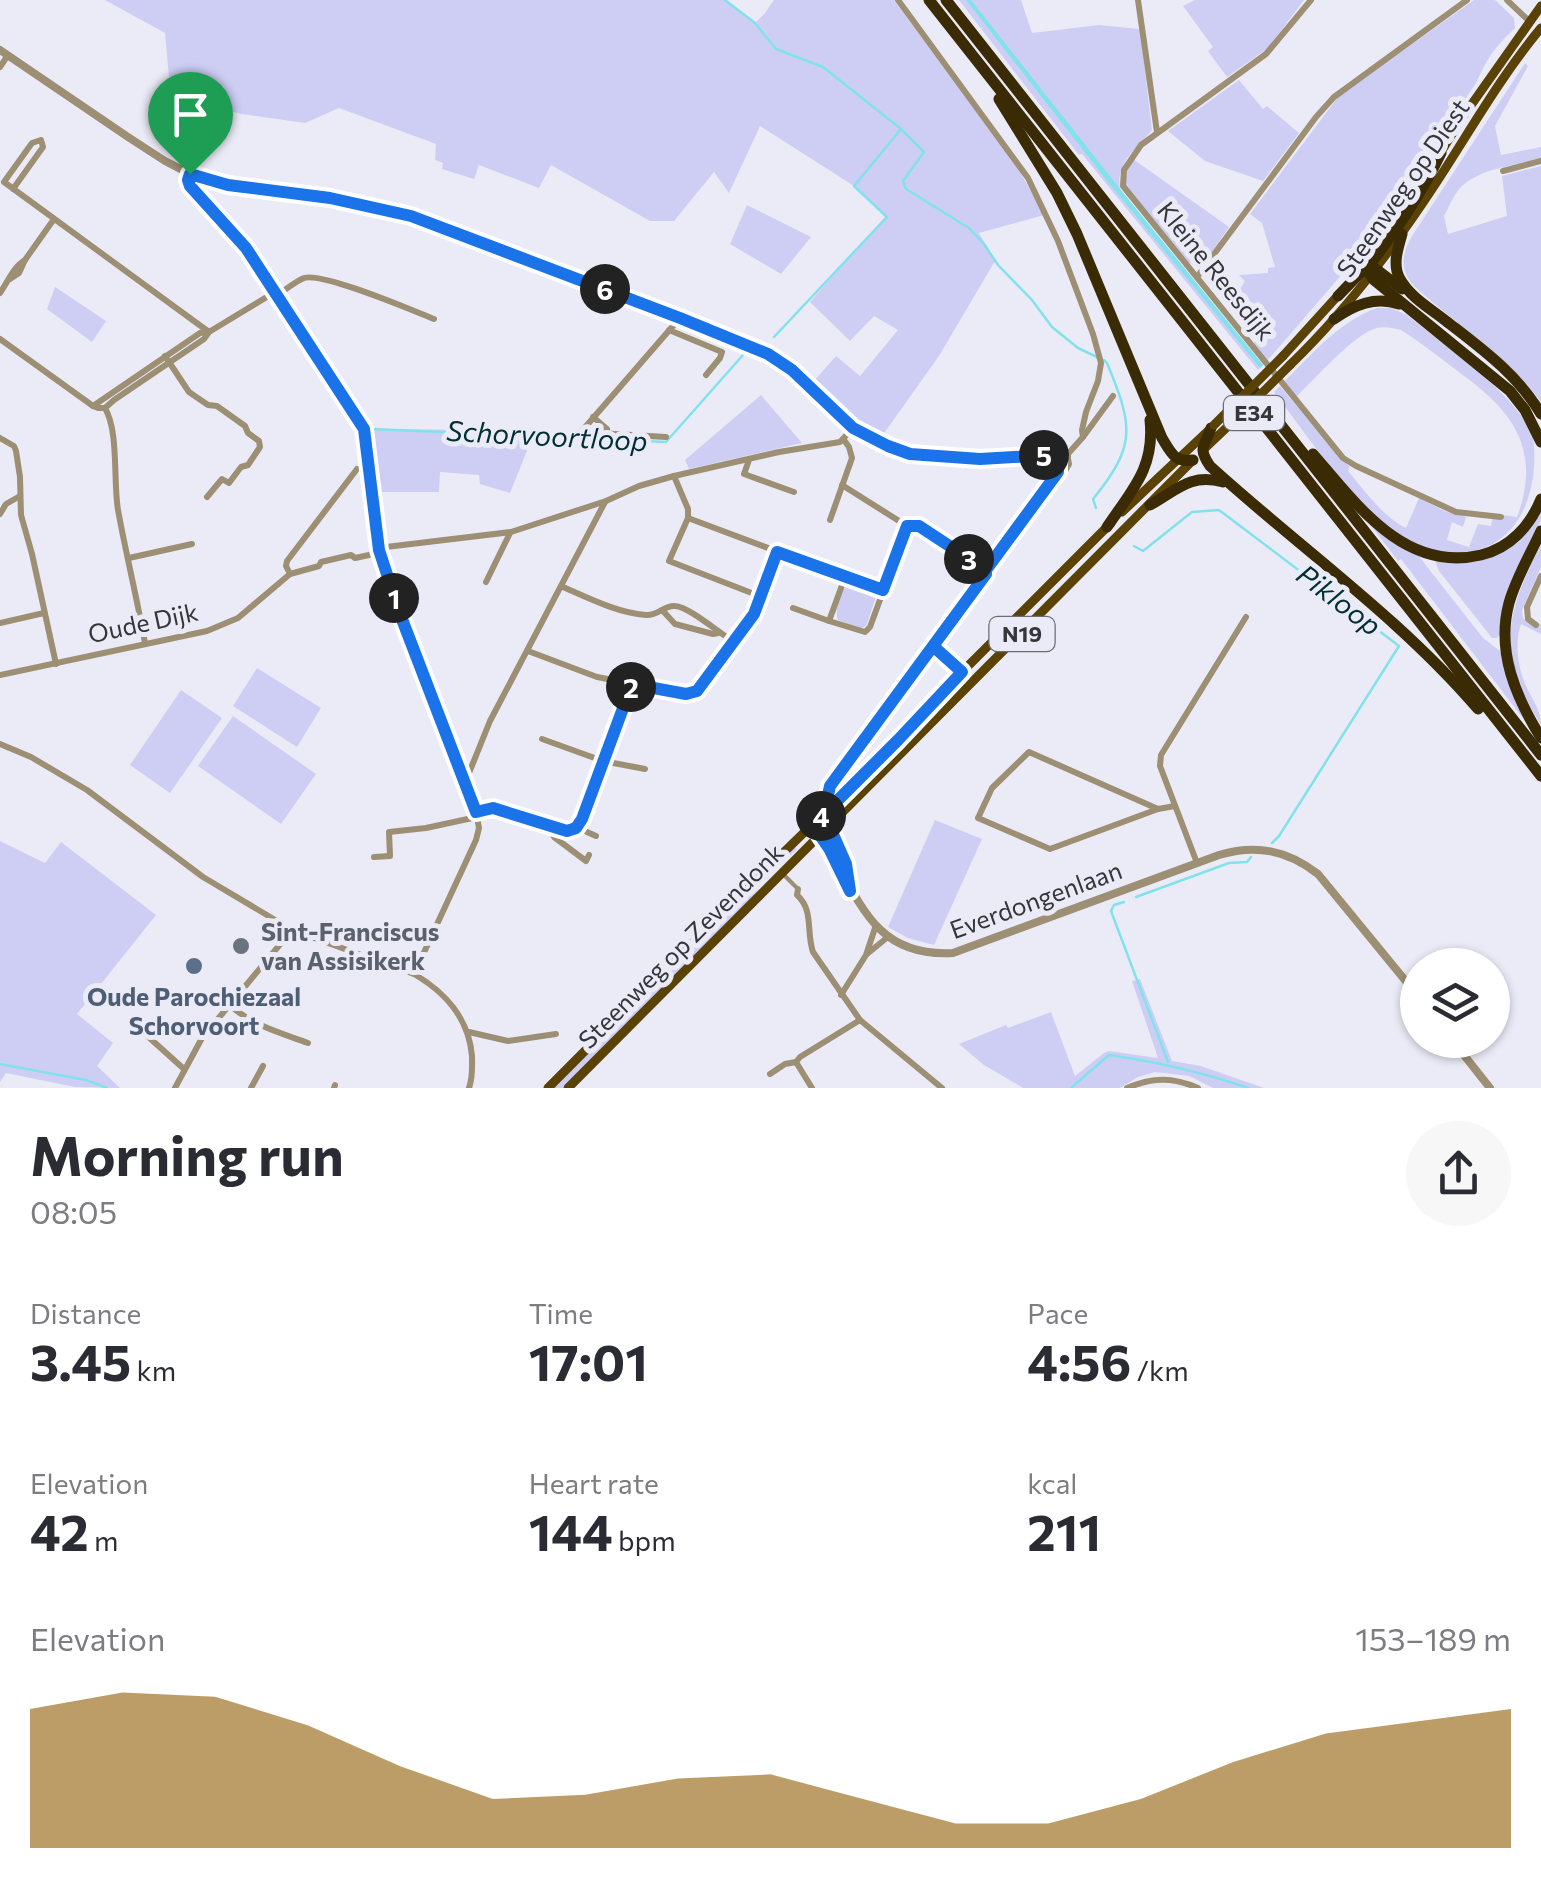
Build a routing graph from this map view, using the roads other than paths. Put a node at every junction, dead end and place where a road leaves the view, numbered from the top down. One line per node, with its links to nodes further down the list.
1 (898, 0): 49 (street)
2 (929, 0): 13 (highway, E34)
3 (946, 0): 45 (highway, E34)
4 (1138, 0): 14 (street)
5 (1311, 0): 14 (street, Kleine Reesdijk)
6 (1467, 0): 24 (street)
7 (1506, 0): 9 (street)
8 (1541, 6): 9 (main road, Steenweg op Diest / N19)
9 (1530, 21): 10 (street); 15 (main road, Steenweg op Diest / N19)
10 (1541, 29): 22 (main road, Steenweg op Diest / N19)
11 (4, 52): 12 (street); 18 (street)
12 (0, 66)
13 (996, 85): 41 (highway); 106 (highway, E34)
14 (1156, 133): 24 (street, Kleine Reesdijk)
15 (1441, 153): 23 (highway); 27 (main road, Steenweg op Diest / N19)
16 (1541, 161): 17 (street)
17 (1504, 171)
18 (190, 174): 26 (street); 29 (street)
19 (2, 183): 20 (street); 20 (street)
20 (13, 188): 21 (street)
21 (54, 220): 25 (street); 33 (street)
22 (1402, 234): 23 (main road, Steenweg op Diest / N19); 28 (highway)
23 (1371, 271): 27 (highway); 28 (highway); 31 (main road, Steenweg op Diest / N19)
24 (1197, 277): 70 (street, Kleine Reesdijk)
25 (0, 293)
26 (276, 293): 30 (street); 33 (street); 77 (street)
27 (1338, 296): 36 (main road, Steenweg op Diest / N19)
28 (1411, 302): 31 (highway); 43 (highway); 53 (highway)
29 (680, 318): 32 (street); 46 (street)
30 (434, 319)
31 (1334, 319): 36 (main road, Steenweg op Diest / N19)
32 (670, 330): 37 (street); 44 (street)
33 (209, 332): 35 (street)
34 (0, 339): 40 (street)
35 (167, 359): 38 (street); 64 (street)
36 (1287, 361): 47 (main road, Steenweg op Zevendonk / N19, bridge)
37 (706, 376)
38 (112, 396): 40 (street); 42 (street)
39 (1113, 396): 49 (street)
40 (93, 406): 42 (street)
41 (1148, 406): 57 (highway); 73 (highway)
42 (105, 408): 79 (street)
43 (1541, 414)
44 (592, 418): 48 (street); 51 (street)
45 (1277, 421): 65 (highway); 108 (highway, E34)
46 (853, 428): 52 (street); 55 (street)
47 (1215, 428): 54 (highway); 57 (main road, Steenweg op Zevendonk / N19)
48 (607, 429)
49 (1083, 436): 55 (street)
50 (0, 438): 63 (street)
51 (666, 438)
52 (844, 440): 56 (street, Oude Dijk); 61 (street)
53 (1541, 442)
54 (1198, 456): 57 (highway); 60 (highway); 67 (main road, Steenweg op Zevendonk / N19)
55 (1063, 458): 80 (street, Steenweg op Zevendonk)
56 (750, 459): 59 (street, Oude Dijk); 62 (street)
57 (1178, 460): 73 (main road, Steenweg op Zevendonk / N19)
58 (357, 469): 81 (street)
59 (674, 476): 66 (street, Oude Dijk); 69 (street)
60 (1230, 484): 67 (highway); 106 (highway)
61 (842, 486): 71 (street); 72 (street)
62 (794, 492)
63 (20, 496): 68 (street); 90 (street)
64 (207, 498)
65 (1541, 499)
66 (606, 501): 75 (street, Oude Dijk); 85 (street)
67 (1150, 505): 119 (main road, Steenweg op Zevendonk / N19)
68 (0, 514)
69 (688, 518): 78 (street); 87 (street)
70 (1501, 518)
71 (830, 520)
72 (907, 526): 80 (street); 86 (street)
73 (1107, 527): 101 (main road, Steenweg op Zevendonk / N19)
74 (1541, 531): 104 (highway)
75 (511, 532): 77 (street, Oude Dijk); 84 (street)
76 (192, 544): 79 (street)
77 (379, 550): 81 (street, Oude Dijk); 112 (street)
78 (777, 552): 83 (street); 87 (street)
79 (129, 558): 97 (street)
80 (986, 570): 98 (street, Steenweg op Zevendonk)
81 (290, 574): 97 (street, Oude Dijk)
82 (1541, 576): 94 (street)
83 (845, 577): 86 (street); 92 (street)
84 (486, 582)
85 (563, 586): 89 (street); 99 (street)
86 (883, 590): 92 (street)
87 (762, 596): 96 (street)
88 (792, 608): 92 (street)
89 (663, 611): 95 (street); 95 (street)
90 (44, 614): 93 (street); 100 (street)
91 (1246, 617): 114 (street)
92 (830, 621)
93 (0, 623)
94 (1536, 624)
95 (718, 634): 96 (street)
96 (736, 642): 103 (street)
97 (146, 643): 100 (street, Oude Dijk)
98 (933, 646): 101 (street); 113 (street, Steenweg op Zevendonk)
99 (528, 651): 103 (street); 112 (street)
100 (56, 664): 102 (street, Oude Dijk)
101 (962, 672): 117 (main road, Steenweg op Zevendonk / N19)
102 (0, 675)
103 (632, 684): 109 (street)
104 (1541, 738)
105 (542, 739): 109 (street)
106 (1513, 741): 111 (highway, E34)
107 (0, 744): 131 (street)
108 (1541, 755)
109 (604, 761): 110 (street); 121 (street)
110 (645, 768)
111 (1541, 776)
112 (463, 778): 116 (street)
113 (830, 786): 117 (street, Steenweg op Zevendonk); 118 (street, Steenweg op Zevendonk)
114 (1176, 806): 115 (street, Everdongenlaan); 126 (street)
115 (1158, 809): 115 (street, Everdongenlaan)
116 (477, 814): 120 (street); 125 (street); 135 (street)
117 (824, 814): 118 (main road, Steenweg op Zevendonk / N19); 119 (street, Everdongenlaan)
118 (813, 825): 123 (street, Everdongenlaan); 151 (main road, Steenweg op Zevendonk / N19)
119 (830, 825): 123 (main road, Steenweg op Zevendonk / N19); 129 (street, Everdongenlaan)
120 (554, 828): 121 (street); 124 (street)
121 (574, 829): 122 (street)
122 (596, 836)
123 (819, 836): 127 (main road, Steenweg op Zevendonk / N19); 129 (street, Everdongenlaan)
124 (589, 855)
125 (374, 856)
126 (1196, 863): 132 (street, Everdongenlaan); 134 (street, Everdongenlaan)
127 (782, 873): 128 (street); 152 (main road, Steenweg op Zevendonk / N19)
128 (798, 889): 136 (street)
129 (850, 891): 130 (street, Everdongenlaan)
130 (876, 925): 132 (street, Everdongenlaan); 133 (street)
131 (292, 930): 135 (street); 137 (street)
132 (889, 936): 133 (street)
133 (866, 955): 136 (street)
134 (1400, 973)
135 (414, 974): 140 (street)
136 (841, 995): 138 (street)
137 (230, 1005): 142 (street); 146 (street)
138 (860, 1020): 144 (street); 154 (street)
139 (134, 1024): 146 (street)
140 (468, 1032): 141 (street); 150 (street)
141 (556, 1034)
142 (308, 1043)
143 (1466, 1058): 157 (street)
144 (796, 1062): 147 (street); 153 (street)
145 (263, 1066): 149 (street)
146 (184, 1069): 148 (street)
147 (770, 1074)
148 (175, 1088)
149 (251, 1088)
150 (469, 1088)
151 (548, 1088)
152 (568, 1088)
153 (812, 1088)
154 (942, 1088)
155 (1127, 1088): 156 (street)
156 (1198, 1088)
157 (1490, 1088)

